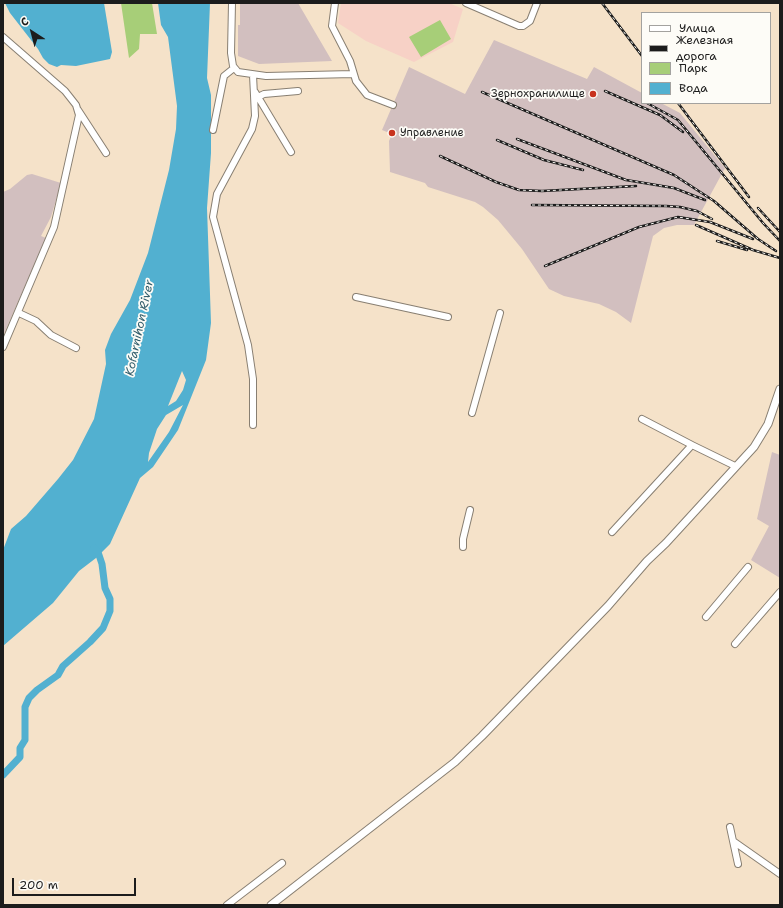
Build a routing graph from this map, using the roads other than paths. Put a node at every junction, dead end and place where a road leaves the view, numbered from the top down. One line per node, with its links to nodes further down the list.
1 (232, 3): 6 (street)
2 (335, 3): 7 (street)
3 (466, 3): 4 (street)
4 (537, 3)
5 (3, 37): 12 (street)
6 (234, 68): 8 (street); 13 (street)
7 (353, 74): 8 (street); 11 (street)
8 (253, 75): 10 (street)
9 (298, 91): 10 (street)
10 (256, 94): 14 (street); 25 (street)
11 (393, 105)
12 (77, 109): 15 (street); 17 (street)
13 (213, 130)
14 (291, 152)
15 (106, 153)
16 (356, 297): 19 (street)
17 (19, 313): 20 (street); 21 (street)
18 (500, 314): 23 (street)
19 (448, 317)
20 (3, 347)
21 (76, 348)
22 (780, 389): 27 (main road)
23 (472, 413)
24 (642, 420): 26 (street)
25 (254, 425)
26 (692, 445): 27 (street); 29 (street)
27 (735, 466): 41 (main road)
28 (470, 510): 30 (street)
29 (612, 532)
30 (463, 547)
31 (748, 567): 33 (street)
32 (780, 592): 34 (street)
33 (706, 617)
34 (735, 644)
35 (730, 827): 36 (street)
36 (733, 841): 38 (street); 39 (street)
37 (282, 863): 40 (street)
38 (738, 864)
39 (780, 874)
40 (227, 905)
41 (271, 905)

